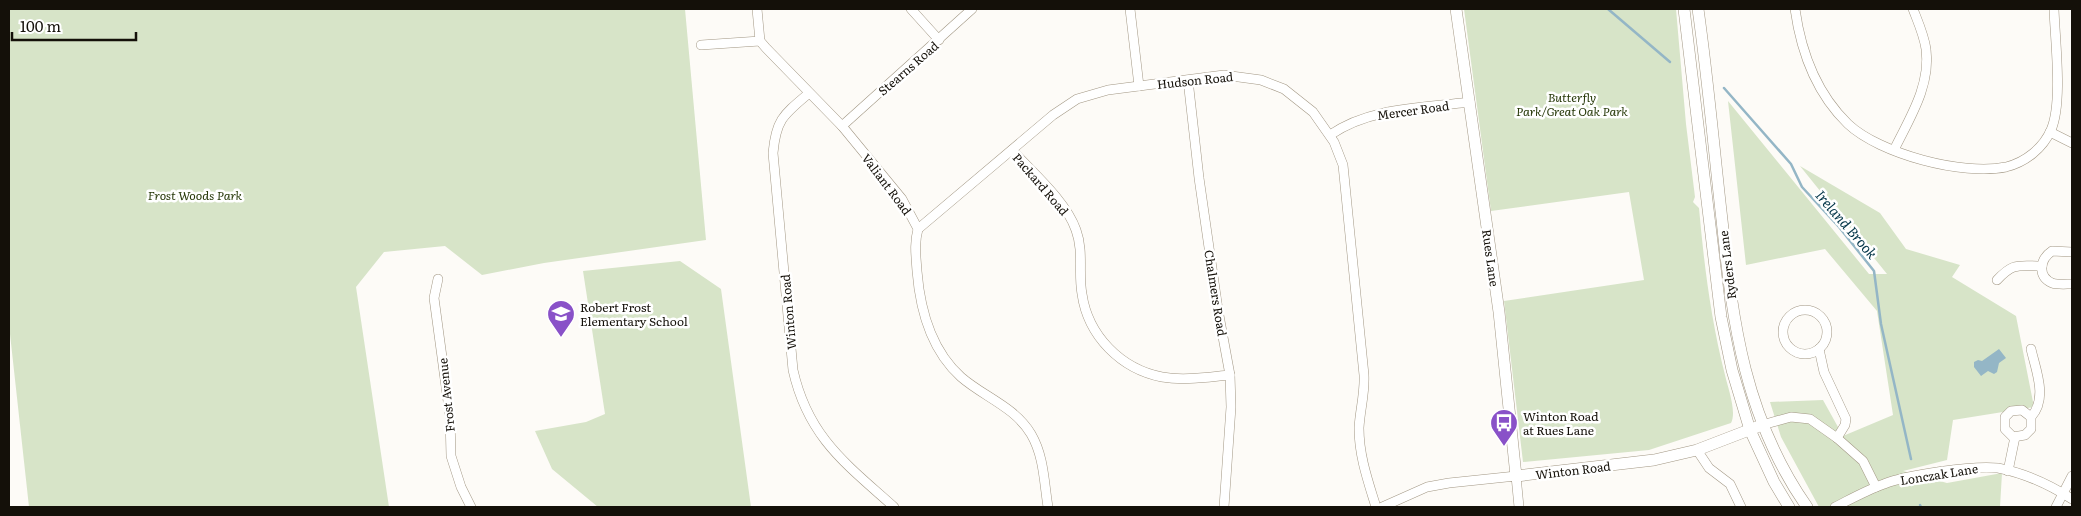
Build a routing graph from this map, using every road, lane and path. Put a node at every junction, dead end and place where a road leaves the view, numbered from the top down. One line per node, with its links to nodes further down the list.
1 (757, 9): 12 (street)
2 (910, 9): 11 (street)
3 (972, 9): 11 (street, Stearns Road)
4 (1130, 9): 15 (street)
5 (1456, 9): 17 (main road, Rues Lane)
6 (1684, 9): 35 (main road, Ryders Lane)
7 (1698, 9): 34 (main road, Ryders Lane)
8 (1795, 9): 23 (street)
9 (1913, 9): 23 (street)
10 (2054, 9): 19 (street)
11 (939, 40): 18 (street, Stearns Road)
12 (760, 41): 13 (street); 16 (street, Valiant Road)
13 (701, 45)
14 (1188, 80): 15 (street, Hudson Road); 20 (street, Hudson Road); 32 (street, Chalmers Road)
15 (1139, 86): 22 (street, Hudson Road)
16 (808, 94): 18 (street, Valiant Road); 46 (street, Winton Road)
17 (1470, 102): 20 (street, Mercer Road); 40 (main road, Rues Lane)
18 (842, 126): 24 (street, Valiant Road)
19 (2050, 132): 21 (street); 23 (street)
20 (1330, 135): 49 (street, Hudson Road)
21 (2072, 143)
22 (1012, 150): 24 (street, Hudson Road); 32 (street, Packard Road)
23 (1894, 150)
24 (918, 230): 47 (street, Valiant Road)
25 (2072, 252): 26 (street)
26 (2042, 266): 28 (street); 29 (street)
27 (438, 279): 45 (street, Frost Avenue)
28 (1997, 280)
29 (2072, 284)
30 (1819, 349): 30 (street); 37 (street)
31 (2031, 349): 33 (street)
32 (1230, 375): 48 (street, Chalmers Road)
33 (2031, 417): 36 (street); 36 (street)
34 (1762, 425): 35 (main road, Winton Road); 37 (street); 54 (main road, Ryders Lane)
35 (1750, 430): 38 (main road, Winton Road); 53 (main road, Ryders Lane)
36 (2015, 437): 39 (street)
37 (1837, 438): 42 (street)
38 (1697, 450): 40 (main road, Winton Road); 52 (street)
39 (2008, 471): 42 (street, Lonczak Lane); 43 (street, Lonczak Lane)
40 (1516, 476): 50 (street, Winton Road); 51 (street, Rues Lane)
41 (2072, 476): 43 (street)
42 (1876, 487): 55 (street, Lonczak Lane)
43 (2064, 494): 44 (street, Lonczak Lane); 56 (street)
44 (2072, 499)
45 (471, 507)
46 (894, 507)
47 (1048, 507)
48 (1224, 507)
49 (1376, 507)
50 (1382, 507)
51 (1519, 507)
52 (1741, 507)
53 (1789, 507)
54 (1807, 507)
55 (1835, 507)
56 (2056, 507)

